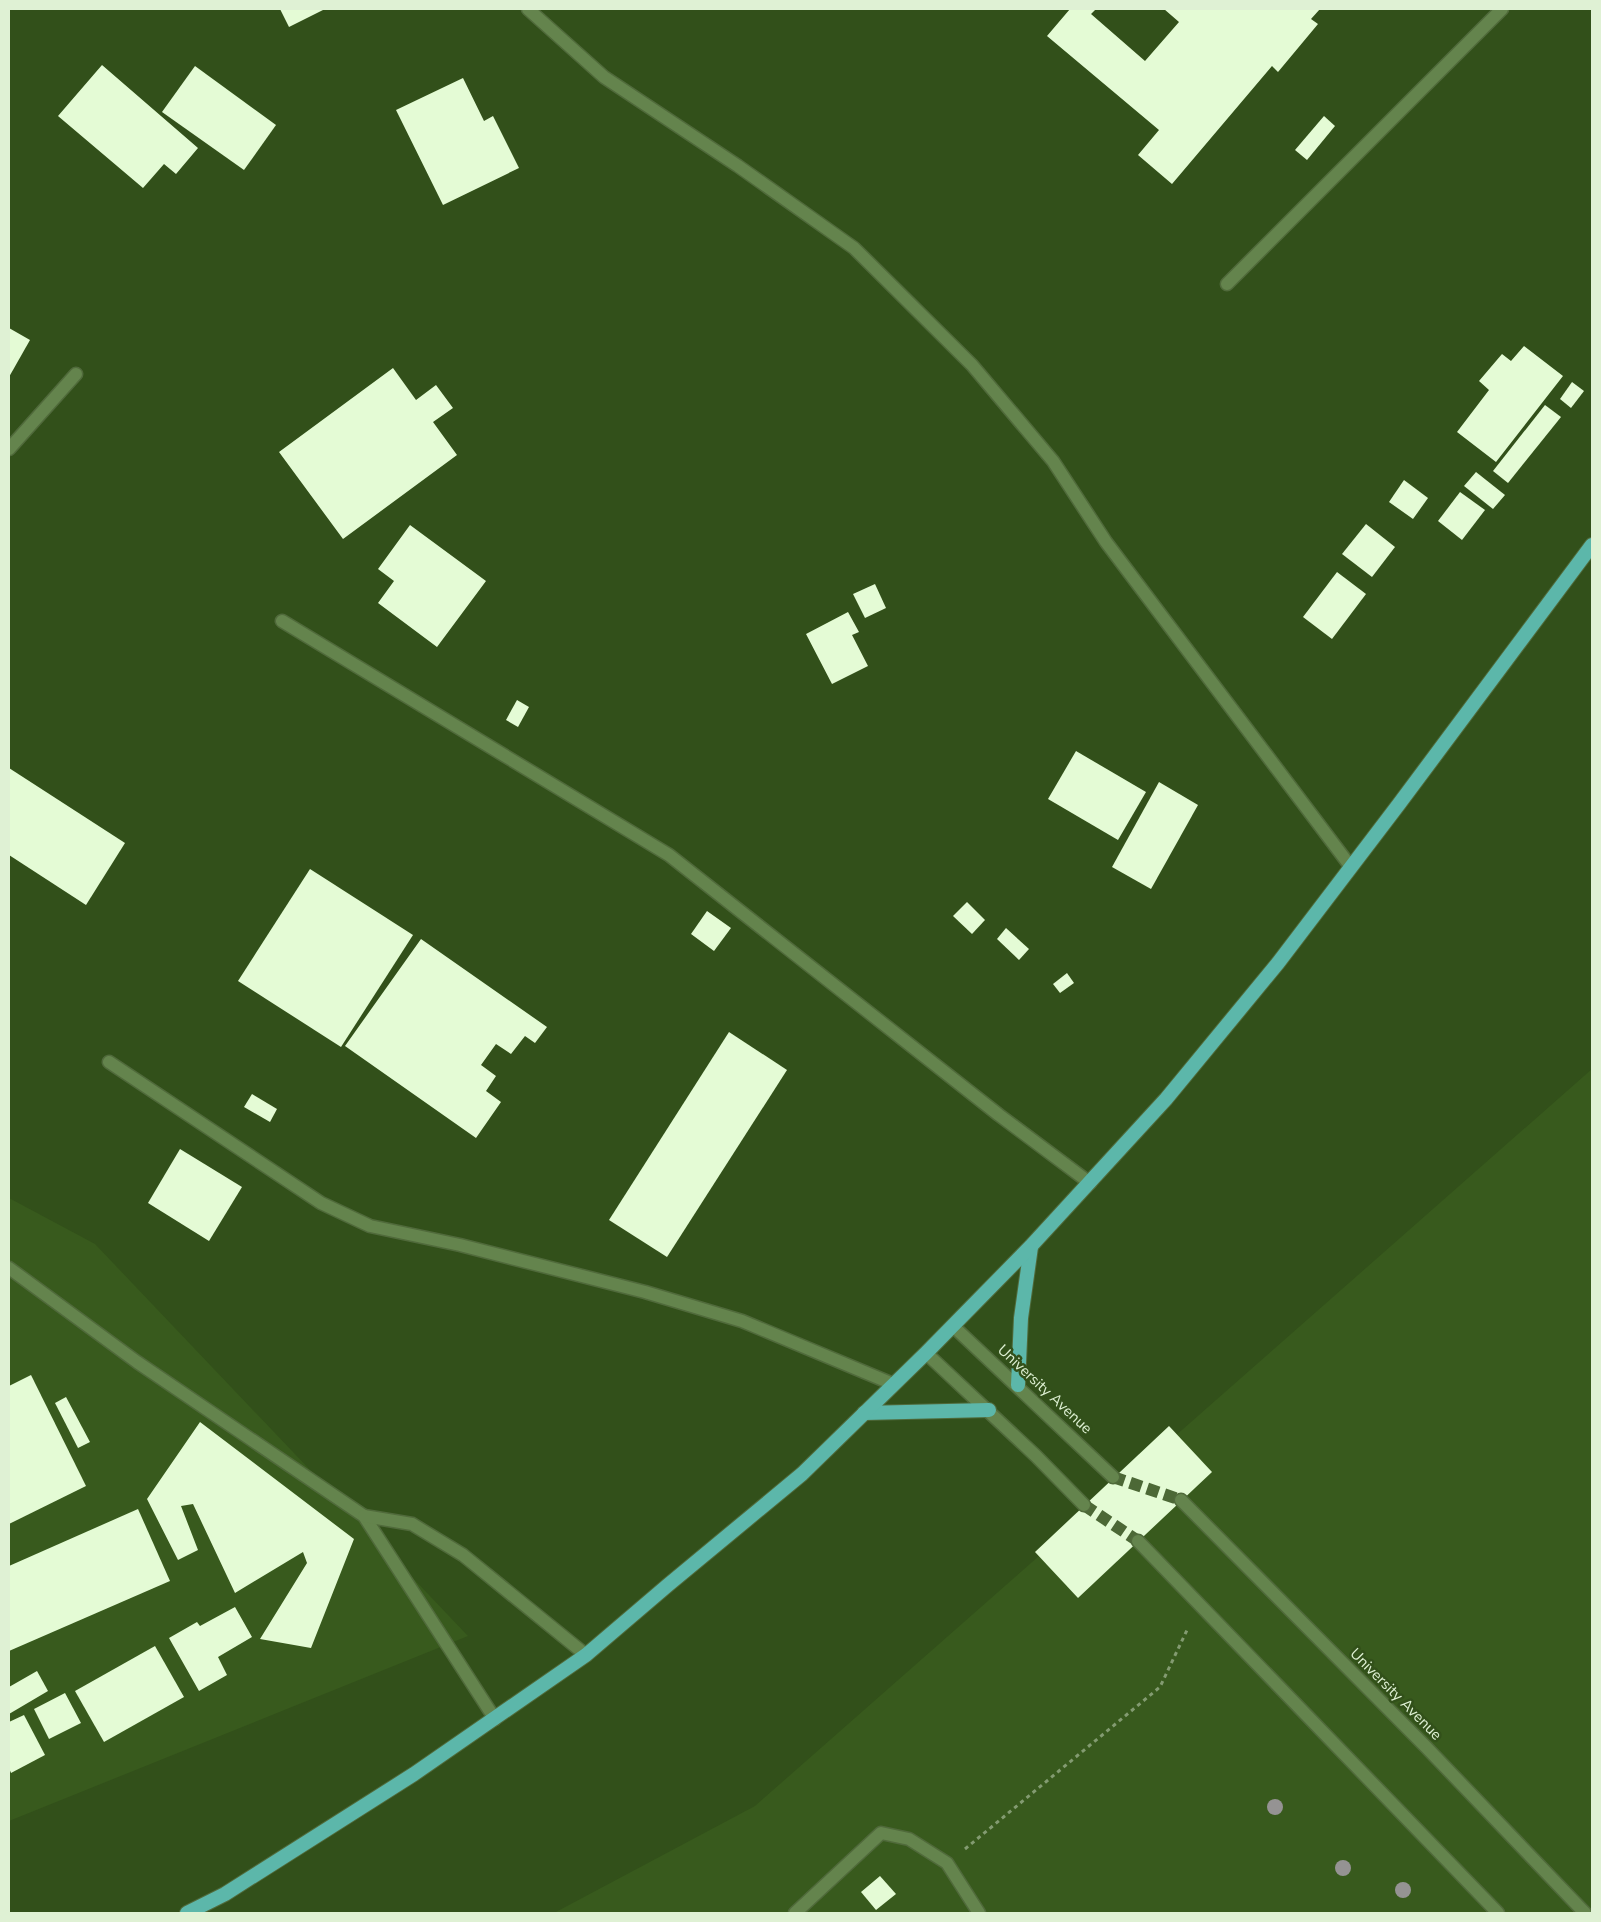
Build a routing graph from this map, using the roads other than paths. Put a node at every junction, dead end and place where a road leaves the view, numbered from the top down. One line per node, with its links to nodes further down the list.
1 (528, 9): 8 (street)
2 (1502, 9): 3 (street)
3 (1227, 284)
4 (76, 374): 5 (street)
5 (9, 449)
6 (1592, 545): 8 (highway)
7 (282, 620): 10 (street)
8 (1350, 867): 10 (highway)
9 (109, 1062): 15 (street)
10 (1090, 1183): 11 (highway)
11 (1031, 1246): 13 (highway); 16 (highway)
12 (9, 1268): 22 (street)
13 (953, 1326): 14 (highway); 16 (street, University Avenue)
14 (926, 1353): 15 (highway); 17 (street)
15 (894, 1384): 18 (highway)
16 (1018, 1385): 19 (street, University Avenue)
17 (989, 1410): 18 (highway); 21 (street)
18 (864, 1413): 24 (highway)
19 (1113, 1477)
20 (1181, 1500): 30 (street, University Avenue)
21 (1084, 1505)
22 (364, 1516): 24 (street); 25 (street)
23 (1138, 1541): 29 (street)
24 (586, 1655): 25 (highway)
25 (495, 1719): 26 (highway)
26 (187, 1913)
27 (795, 1913): 28 (street)
28 (979, 1913)
29 (1498, 1913)
30 (1585, 1913)

